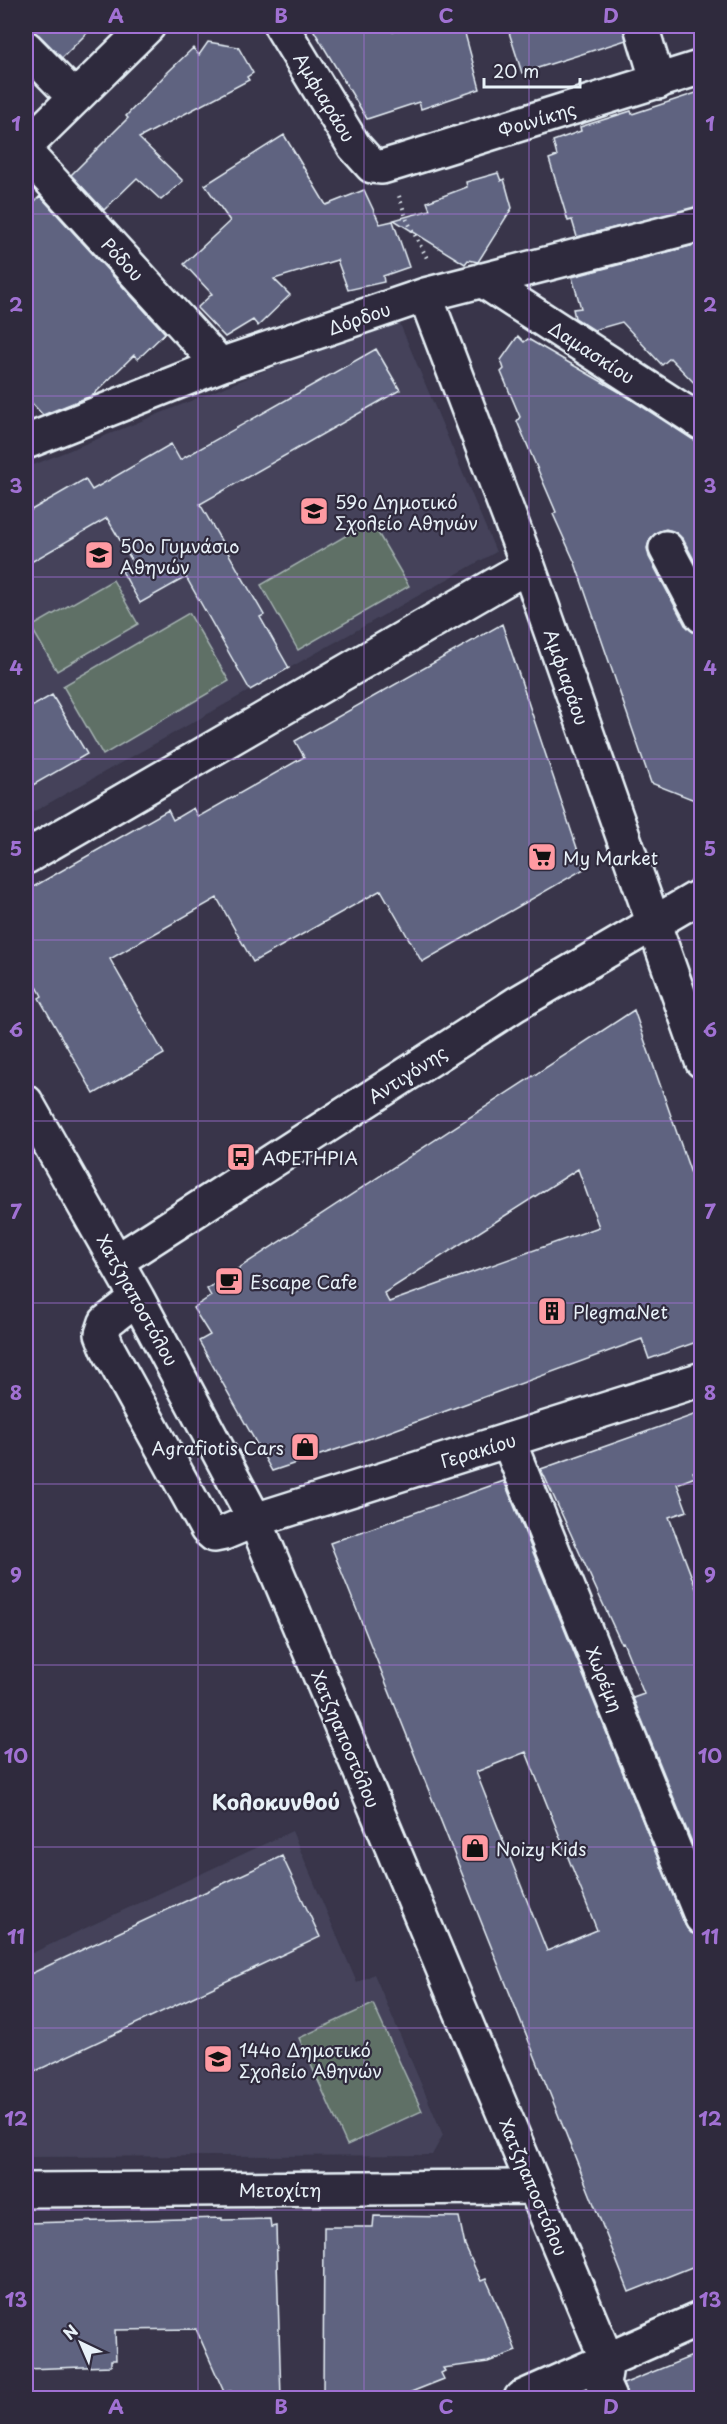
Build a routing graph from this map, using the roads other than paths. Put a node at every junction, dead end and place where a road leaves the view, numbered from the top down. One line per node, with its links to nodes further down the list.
1 (148, 26): 7 (street)
2 (281, 26): 10 (street, Αμφιαράου)
3 (641, 26): 6 (street)
4 (26, 48): 7 (street)
5 (702, 67): 6 (street, Φοινίκης)
6 (658, 82): 10 (street, Φοινίκης)
7 (75, 98): 8 (street)
8 (26, 146)
9 (26, 153): 14 (street, Ρόδου)
10 (385, 164)
11 (702, 224): 12 (street, Δόρδου)
12 (482, 280): 13 (street, Δόρδου); 15 (street, Δαμασκίου)
13 (434, 293): 14 (street, Δόρδου); 18 (street, Αμφιαράου)
14 (220, 365): 16 (street, Δόρδου)
15 (702, 423)
16 (31, 431)
17 (666, 548): 19 (street)
18 (528, 566): 20 (street); 22 (street, Αμφιαράου)
19 (702, 616)
20 (26, 857)
21 (702, 895): 22 (street, Αντιγόνης)
22 (653, 925): 23 (street, Αμφιαράου); 25 (street, Αντιγόνης)
23 (702, 1061)
24 (26, 1102): 25 (street, Χατζηαποστόλου)
25 (117, 1261): 26 (street, Χατζηαποστόλου)
26 (137, 1298): 29 (street, Χατζηαποστόλου); 29 (street, Γερακίου)
27 (702, 1379): 28 (street, Γερακίου)
28 (508, 1440): 29 (street, Γερακίου); 30 (street, Χωρέμη)
29 (255, 1520): 31 (street, Χατζηαποστόλου)
30 (702, 1918)
31 (534, 2187): 32 (street, Μετοχίτη); 34 (street, Χατζηαποστόλου)
32 (26, 2190)
33 (702, 2318): 34 (street)
34 (607, 2360): 35 (street); 36 (street, Χατζηαποστόλου)
35 (521, 2398)
36 (609, 2398)

